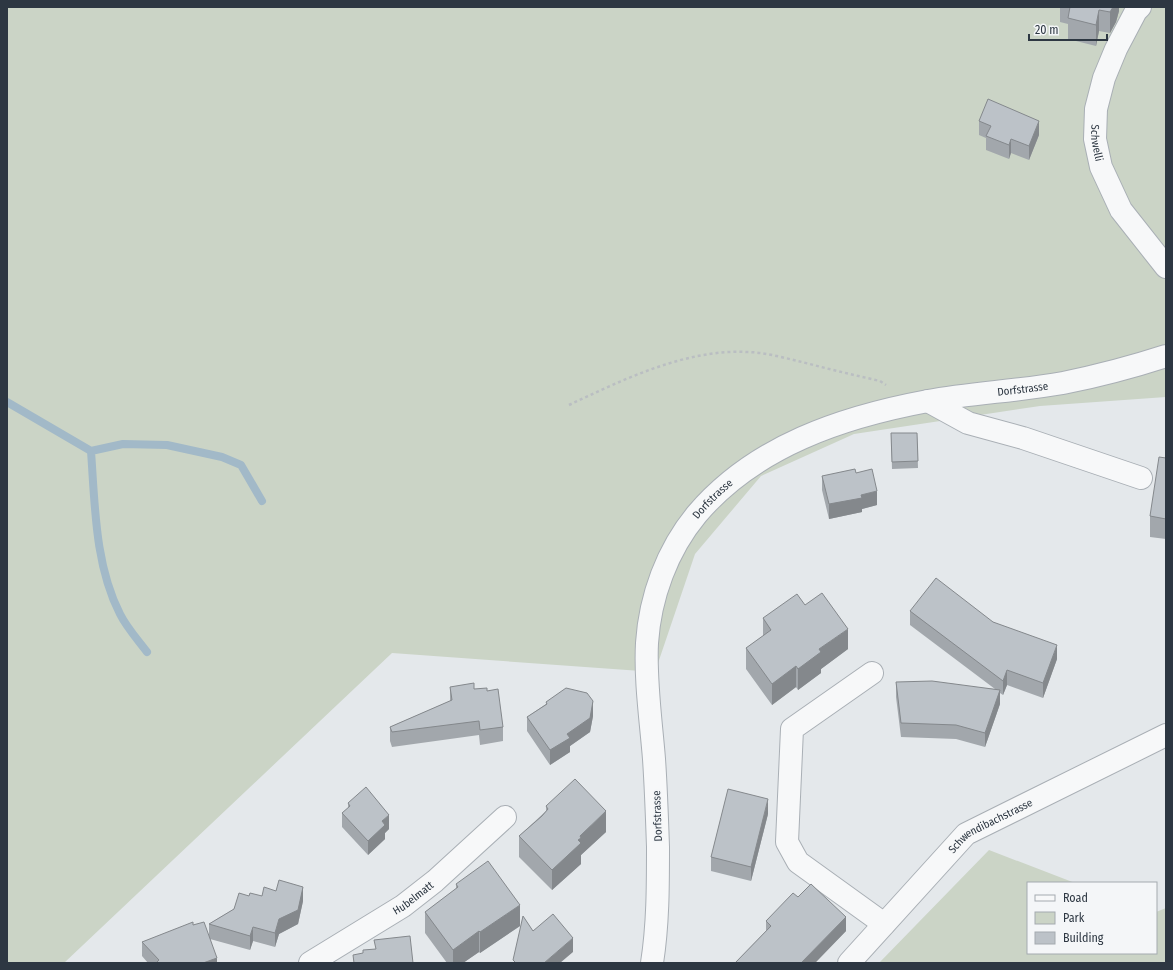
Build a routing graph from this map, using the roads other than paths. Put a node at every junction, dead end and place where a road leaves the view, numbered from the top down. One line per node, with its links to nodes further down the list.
1 (1140, 7): 2 (street, Schwelli)
2 (1166, 267)
3 (1166, 356): 4 (street, Dorfstrasse)
4 (920, 403): 5 (street); 11 (street, Dorfstrasse)
5 (1141, 478)
6 (872, 673): 9 (street)
7 (1166, 735): 9 (street, Schwendibachstrasse)
8 (505, 817): 10 (street, Hubelmatt)
9 (884, 924): 12 (street, Schwendibachstrasse)
10 (310, 963)
11 (652, 963)
12 (849, 963)

